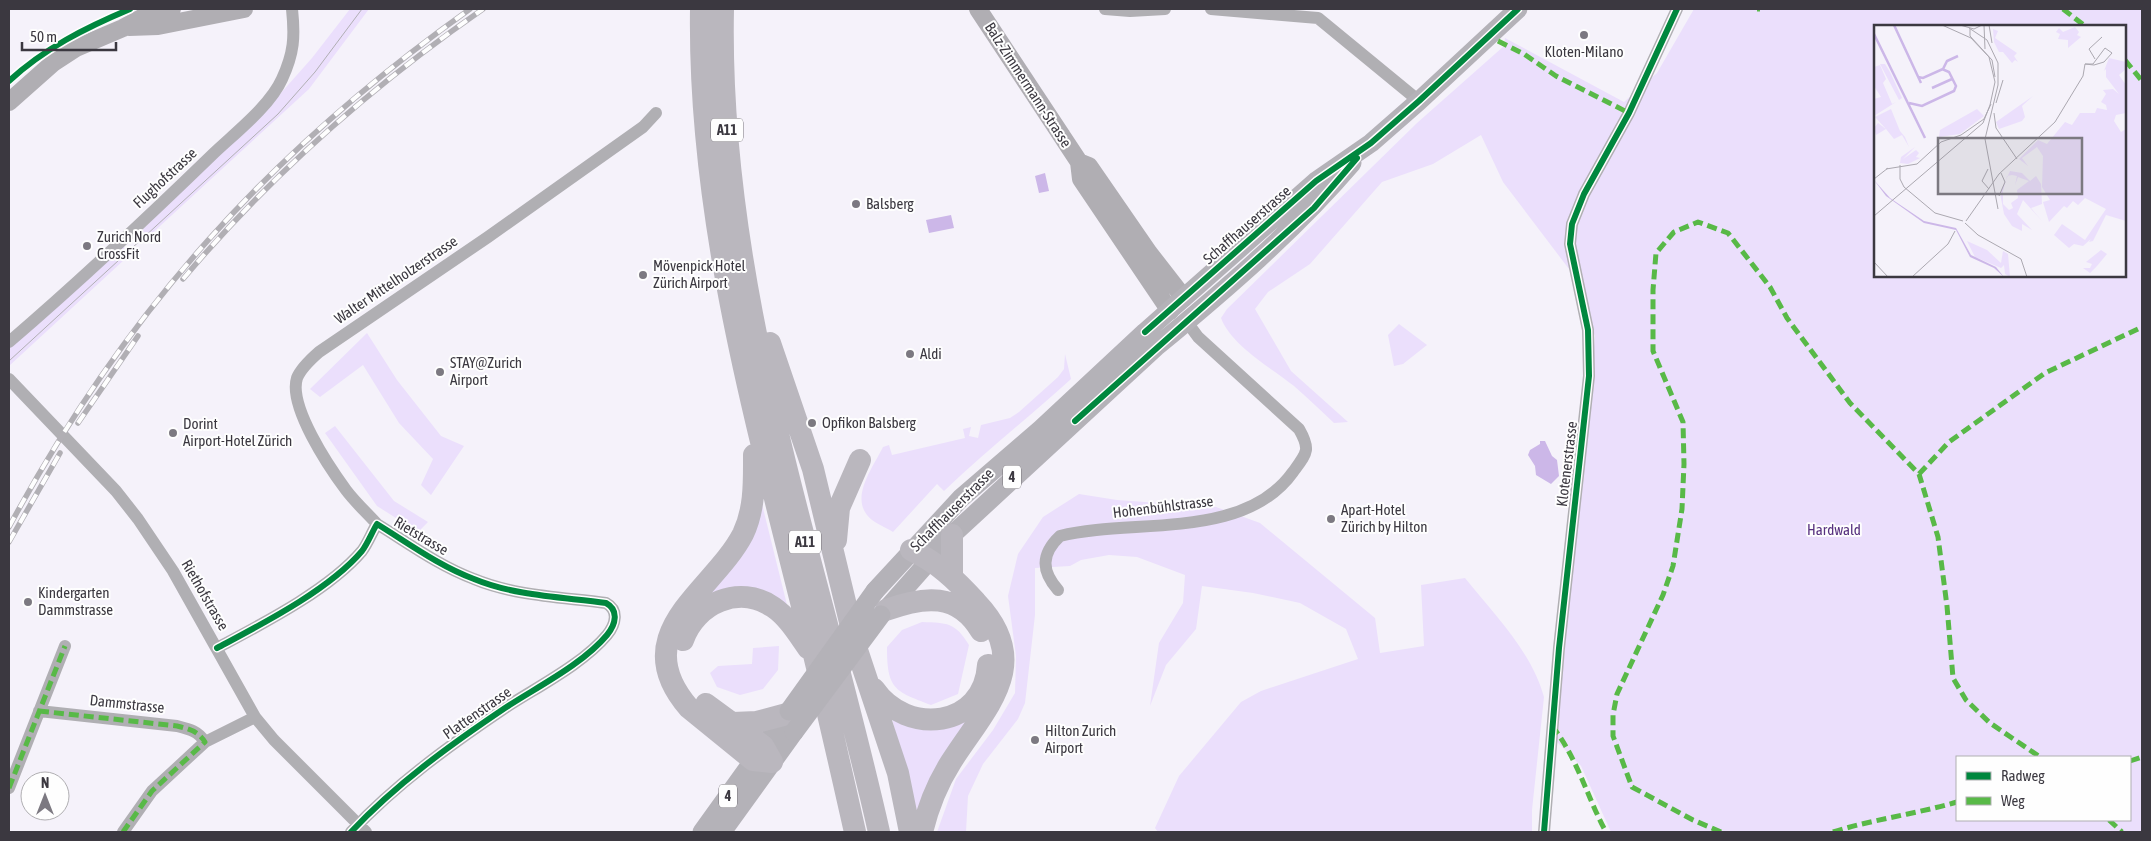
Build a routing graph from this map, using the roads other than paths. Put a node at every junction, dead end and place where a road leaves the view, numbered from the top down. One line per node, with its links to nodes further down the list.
1 (172, 9): 13 (main road)
2 (244, 9): 13 (main road)
3 (292, 9): 23 (street, Flughofstrasse)
4 (701, 9): 25 (highway, A11)
5 (724, 9): 19 (highway, A11)
6 (978, 9): 18 (main road, Balz-Zimmermann-Strasse)
7 (1105, 9): 8 (street)
8 (1165, 9)
9 (1211, 9): 12 (street)
10 (1518, 9): 14 (main road, Schaffhauserstrasse / 4)
11 (1677, 9): 55 (street, Klotenerstrasse)
12 (1320, 13): 14 (street)
13 (123, 28): 15 (main road)
14 (1419, 101): 17 (main road, Schaffhauserstrasse / 4)
15 (9, 102)
16 (656, 113): 27 (street, Walter Mittelholzerstrasse)
17 (1370, 143): 20 (main road, Schaffhauserstrasse / 4); 22 (main road, Schaffhauserstrasse / 4)
18 (1079, 162): 20 (main road, Balz-Zimmermann-Strasse); 21 (main road, Balz-Zimmermann-Strasse)
19 (740, 251): 26 (highway); 52 (highway, A11)
20 (1184, 298): 21 (main road, Schaffhauserstrasse / 4); 22 (main road)
21 (1170, 311): 22 (main road); 29 (main road, Schaffhauserstrasse / 4)
22 (1187, 322): 28 (main road, Schaffhauserstrasse / 4); 32 (street, Hohenbühlstrasse)
23 (9, 342)
24 (9, 379): 37 (street, Riethofstrasse)
25 (753, 414): 38 (highway, A11); 45 (highway)
26 (813, 469): 30 (highway); 30 (highway)
27 (377, 524): 35 (street, Rietstrasse); 37 (street, Rietstrasse)
28 (952, 535): 29 (main road, Schaffhauserstrasse / 4); 31 (highway)
29 (920, 559): 31 (highway); 33 (main road, Schaffhauserstrasse / 4); 34 (highway)
30 (835, 564): 39 (highway)
31 (952, 576): 54 (highway)
32 (1058, 590)
33 (881, 605): 34 (highway); 42 (main road, Schaffhauserstrasse / 4, bridge); 42 (main road, Schaffhauserstrasse / 4, bridge)
34 (958, 606): 39 (highway)
35 (615, 616): 47 (street, Plattenstrasse)
36 (65, 646): 40 (street)
37 (217, 648): 41 (street, Riethofstrasse)
38 (814, 656): 43 (highway); 51 (highway, A11)
39 (868, 681): 53 (highway)
40 (39, 711): 44 (street, Dammstrasse); 46 (street)
41 (256, 717): 44 (street); 47 (street, Riethofstrasse)
42 (790, 719): 43 (highway); 45 (main road, Schaffhauserstrasse / 4)
43 (733, 723): 45 (highway)
44 (205, 742): 48 (street)
45 (763, 756): 49 (main road, Schaffhauserstrasse / 4); 50 (main road, Schaffhauserstrasse / 4)
46 (9, 788)
47 (358, 830)
48 (123, 832)
49 (702, 832)
50 (722, 832)
51 (855, 832)
52 (879, 832)
53 (910, 832)
54 (922, 832)
55 (1544, 832)

